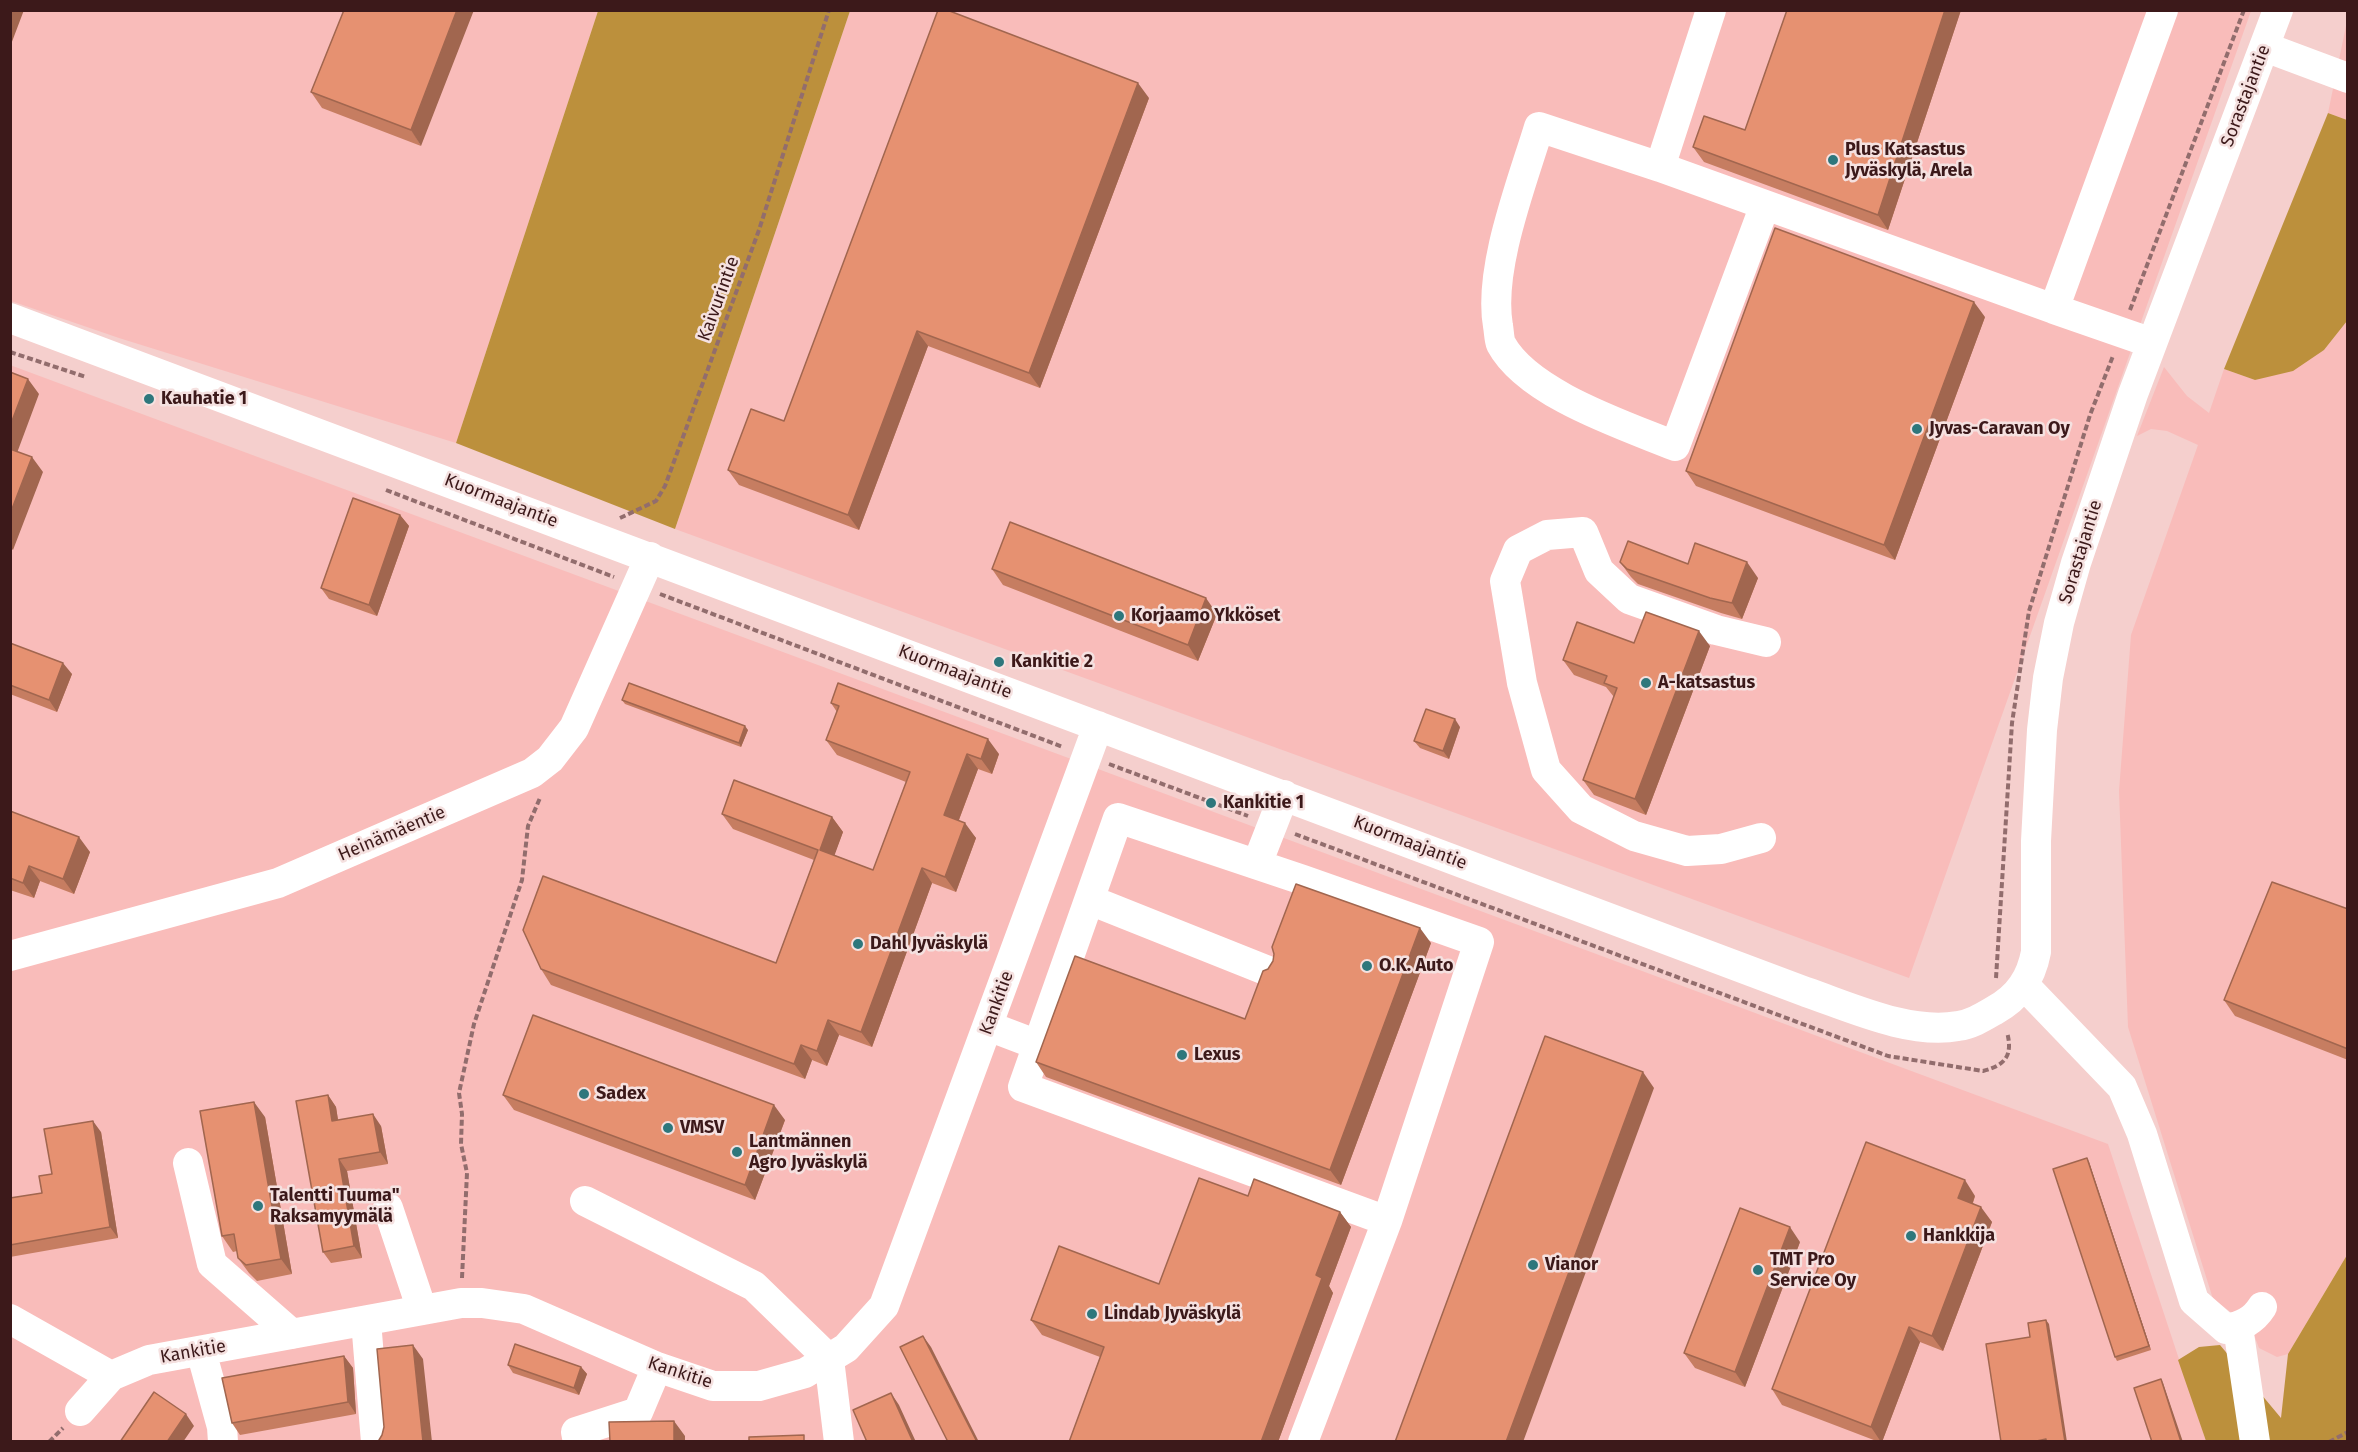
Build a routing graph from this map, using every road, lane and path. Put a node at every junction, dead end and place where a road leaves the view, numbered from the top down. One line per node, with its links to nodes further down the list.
1 (829, 10): 14 (path, Kaivurintie)
2 (1711, 10): 8 (street)
3 (2163, 10): 10 (street)
4 (2244, 10): 12 (path)
5 (2278, 10): 6 (street, Sorastajantie)
6 (2265, 47): 7 (street); 13 (street, Sorastajantie)
7 (2348, 78)
8 (1660, 167): 9 (street); 9 (street)
9 (1765, 205): 10 (street)
10 (2054, 309): 12 (street)
11 (10, 318): 14 (street, Kuormaajantie)
12 (2122, 332): 13 (street); 29 (path)
13 (2152, 343): 28 (street, Sorastajantie)
14 (612, 543): 15 (street, Kuormaajantie); 16 (path, Kaivurintie)
15 (650, 557): 16 (street, Heinämäentie); 18 (street, Kuormaajantie)
16 (638, 585): 19 (path); 20 (street, Heinämäentie)
17 (1766, 642): 23 (street)
18 (1098, 726): 19 (street, Kankitie); 21 (street, Kuormaajantie)
19 (1088, 756): 22 (path); 31 (street, Kankitie)
20 (532, 773): 26 (street, Heinämäentie); 37 (path)
21 (1284, 795): 22 (street); 30 (street, Kuormaajantie)
22 (1272, 825): 24 (street); 29 (path)
23 (1761, 838)
24 (1257, 864): 25 (street); 36 (street)
25 (1090, 900): 27 (street); 32 (street)
26 (10, 956)
27 (1268, 972)
28 (2024, 985): 29 (street, Sorastajantie); 42 (street)
29 (2001, 1007): 30 (street, Sorastajantie)
30 (1901, 1023)
31 (988, 1026): 32 (street); 45 (street, Kankitie)
32 (1038, 1045): 36 (street)
33 (188, 1163): 43 (street)
34 (585, 1201): 45 (street)
35 (388, 1208): 39 (street)
36 (1387, 1221): 54 (street)
37 (461, 1303): 39 (street, Kankitie); 46 (street, Kankitie)
38 (2262, 1307): 42 (street)
39 (422, 1310): 41 (street, Kankitie)
40 (10, 1319): 47 (street)
41 (366, 1321): 43 (street, Kankitie); 51 (street)
42 (2238, 1327): 55 (street)
43 (292, 1334): 44 (street, Kankitie)
44 (201, 1351): 47 (street, Kankitie); 50 (street)
45 (829, 1359): 46 (street, Kankitie); 53 (street)
46 (657, 1367): 52 (street)
47 (111, 1376): 48 (street, Kankitie)
48 (81, 1411)
49 (2348, 1432): 56 (path)
50 (223, 1442)
51 (376, 1442)
52 (578, 1442)
53 (839, 1442)
54 (1303, 1442)
55 (2255, 1442)
56 (2329, 1442)

